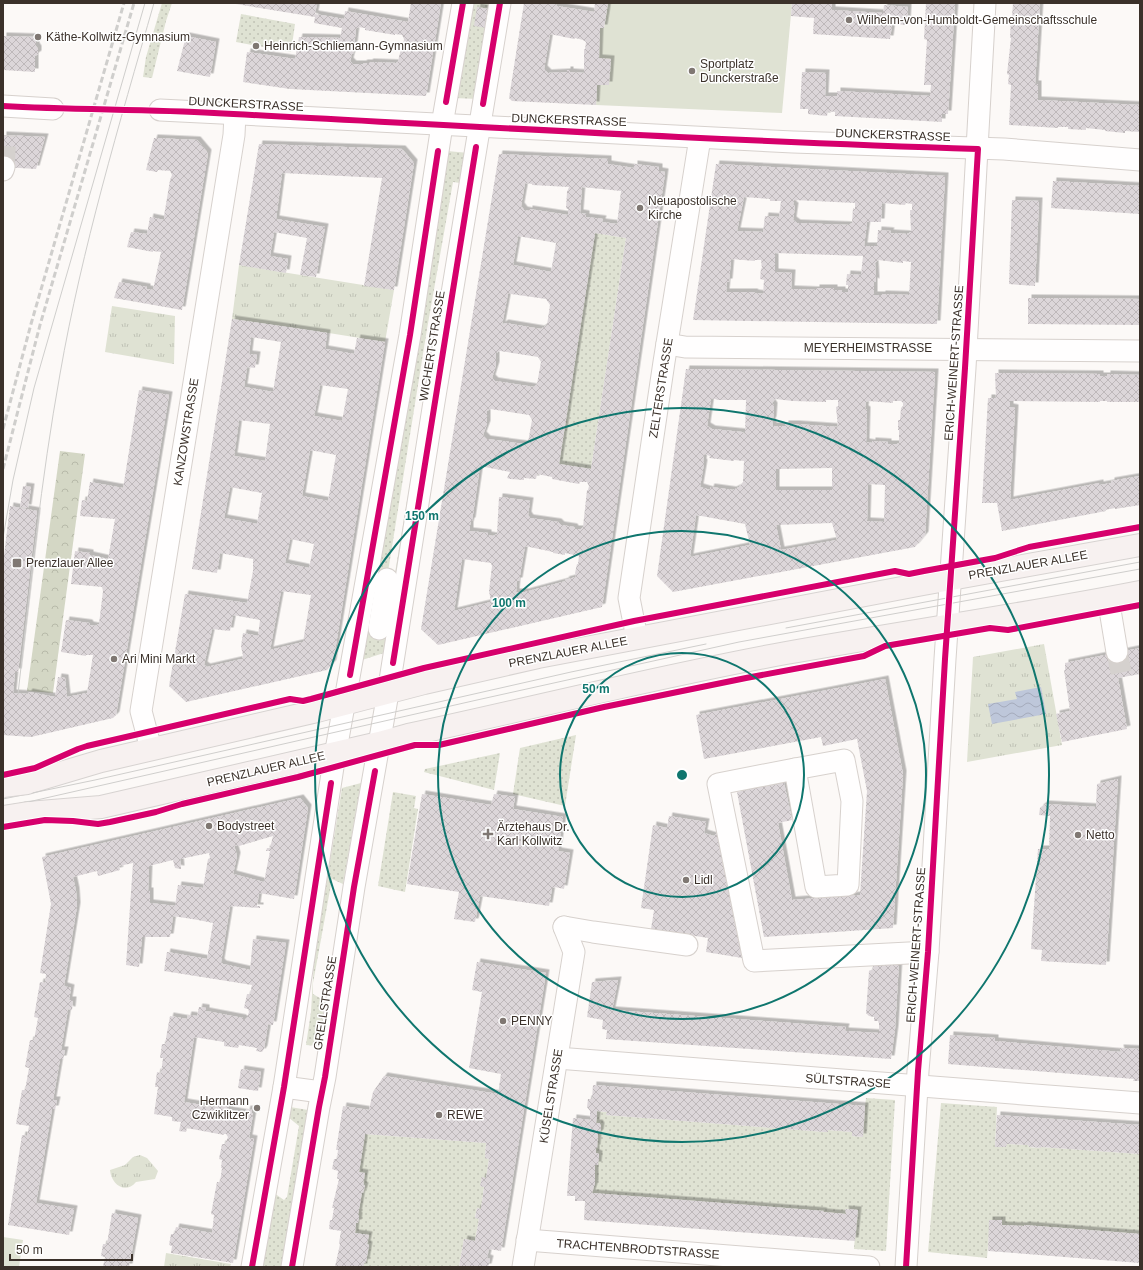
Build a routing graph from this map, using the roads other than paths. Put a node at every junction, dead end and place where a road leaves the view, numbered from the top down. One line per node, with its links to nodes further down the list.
1 (463, 3): 8 (street, WICHERTSTRASSE)
2 (500, 3): 9 (street, WICHERTSTRASSE)
3 (986, 3): 11 (street, ERICH-WEINERT-STRASSE)
4 (3, 106): 5 (street)
5 (53, 109)
6 (160, 110): 7 (street, DUNCKERSTRASSE)
7 (235, 114): 8 (street, DUNCKERSTRASSE); 28 (street, KANZOWSTRASSE)
8 (442, 125): 9 (street, DUNCKERSTRASSE); 26 (street, WICHERTSTRASSE)
9 (479, 127): 10 (street, DUNCKERSTRASSE); 25 (street, WICHERTSTRASSE)
10 (700, 138): 11 (street, DUNCKERSTRASSE); 13 (street, ZELTERSTRASSE)
11 (978, 149): 12 (street, DUNCKERSTRASSE); 14 (street, ERICH-WEINERT-STRASSE)
12 (1140, 160)
13 (667, 344): 14 (street, MEYERHEIMSTRASSE); 23 (street, ZELTERSTRASSE)
14 (966, 349): 15 (street, MEYERHEIMSTRASSE); 18 (street, ERICH-WEINERT-STRASSE)
15 (1140, 351)
16 (1140, 545): 18 (main road, PRENZLAUER ALLEE)
17 (387, 579): 22 (street)
18 (951, 579): 21 (street, ERICH-WEINERT-STRASSE); 23 (main road, PRENZLAUER ALLEE)
19 (1140, 592): 20 (main road, PRENZLAUER ALLEE)
20 (1108, 598): 21 (main road, PRENZLAUER ALLEE); 24 (street)
21 (948, 626): 27 (main road, PRENZLAUER ALLEE); 34 (street, ERICH-WEINERT-STRASSE)
22 (379, 629)
23 (637, 638): 25 (main road, PRENZLAUER ALLEE)
24 (1117, 652)
25 (388, 693): 26 (main road, PRENZLAUER ALLEE); 27 (street, GRELLSTRASSE)
26 (344, 704): 28 (main road, PRENZLAUER ALLEE); 29 (street)
27 (379, 743): 29 (main road, PRENZLAUER ALLEE); 38 (street, GRELLSTRASSE)
28 (151, 749): 31 (main road, PRENZLAUER ALLEE, bridge)
29 (336, 753): 32 (main road, PRENZLAUER ALLEE, bridge); 37 (street)
30 (795, 769): 30 (street); 34 (street)
31 (3, 786)
32 (3, 817)
33 (687, 945): 35 (street, KÜSELSTRASSE)
34 (928, 952): 36 (street, ERICH-WEINERT-STRASSE)
35 (557, 1058): 36 (street, SÜLTSTRASSE); 40 (street, KÜSELSTRASSE)
36 (917, 1086): 39 (street, SÜLTSTRASSE); 45 (street, ERICH-WEINERT-STRASSE)
37 (284, 1087): 38 (street); 41 (street)
38 (321, 1092): 42 (street, GRELLSTRASSE)
39 (1140, 1104)
40 (527, 1240): 43 (street, KÜSELSTRASSE); 44 (street, TRACHTENBRODTSTRASSE)
41 (252, 1267)
42 (292, 1267)
43 (523, 1267)
44 (869, 1267)
45 (906, 1267)

